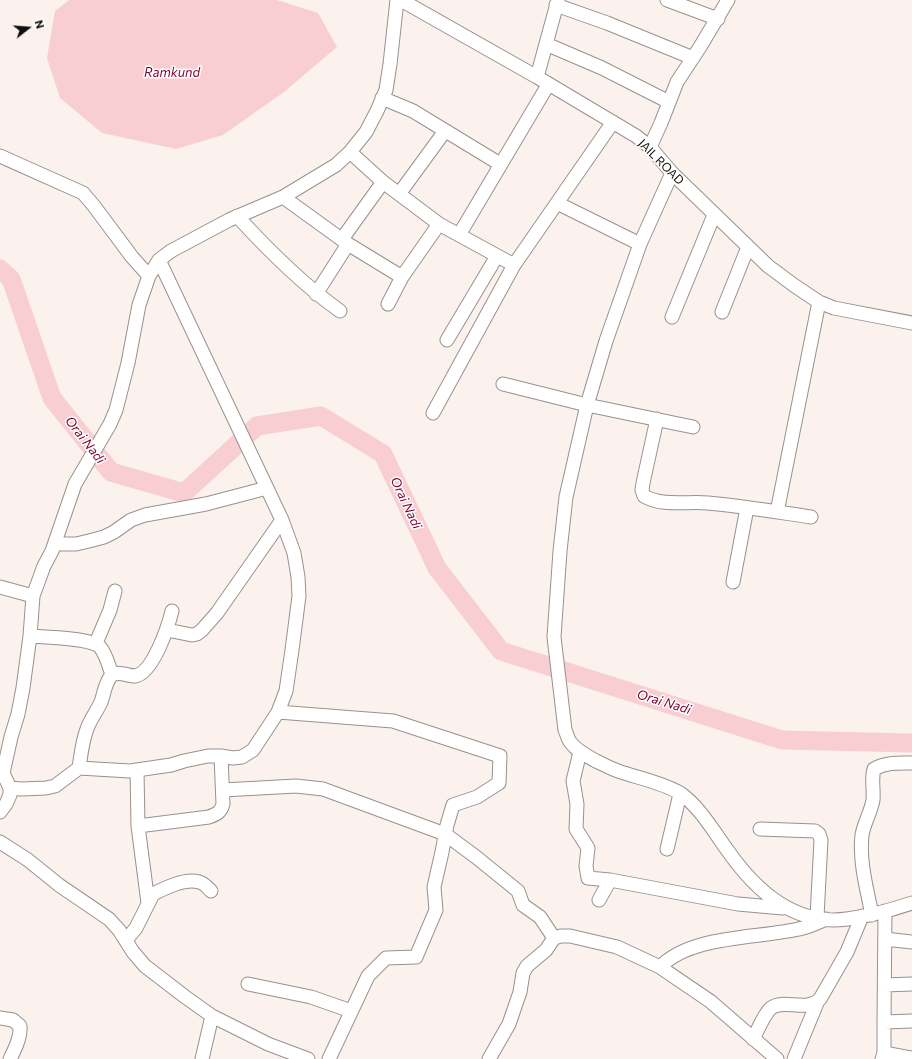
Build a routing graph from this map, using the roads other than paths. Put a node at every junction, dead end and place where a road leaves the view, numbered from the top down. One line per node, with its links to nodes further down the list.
1 (398, 0): 11 (street)
2 (401, 0): 9 (street, JAIL ROAD)
3 (667, 0): 6 (street)
4 (728, 0): 6 (street)
5 (557, 3): 7 (street); 8 (street)
6 (718, 19): 8 (street)
7 (546, 44): 9 (street); 12 (street)
8 (693, 58): 12 (street)
9 (537, 77): 10 (street, JAIL ROAD)
10 (548, 85): 13 (street, JAIL ROAD); 18 (street)
11 (382, 98): 14 (street); 16 (street)
12 (669, 102): 15 (street)
13 (613, 122): 15 (street, JAIL ROAD); 23 (street)
14 (445, 131): 18 (street); 21 (street)
15 (650, 148): 19 (street, JAIL ROAD)
16 (350, 152): 20 (street); 22 (street)
17 (0, 156): 34 (street)
18 (500, 164): 27 (street)
19 (672, 172): 24 (street, JAIL ROAD); 29 (street)
20 (383, 182): 21 (street); 28 (street)
21 (399, 194): 26 (street)
22 (283, 197): 25 (street); 28 (street)
23 (557, 203): 29 (street); 33 (street)
24 (714, 215): 30 (street, JAIL ROAD); 41 (street)
25 (237, 216): 32 (street); 36 (street)
26 (439, 224): 27 (street); 35 (street)
27 (459, 235): 31 (street)
28 (345, 242): 35 (street); 36 (street)
29 (640, 244): 45 (street)
30 (748, 247): 37 (street, JAIL ROAD); 40 (street)
31 (497, 256): 33 (street); 43 (street)
32 (159, 260): 34 (street); 49 (street)
33 (514, 265): 46 (street)
34 (149, 276): 54 (street)
35 (402, 277): 38 (street)
36 (316, 294): 39 (street)
37 (819, 302): 42 (street, JAIL ROAD); 51 (street)
38 (388, 304)
39 (340, 311)
40 (722, 312)
41 (672, 317)
42 (912, 323)
43 (447, 340)
44 (503, 384): 45 (street)
45 (587, 405): 47 (street); 65 (street)
46 (434, 414)
47 (657, 418): 48 (street); 50 (street)
48 (693, 427)
49 (266, 488): 53 (street); 54 (street)
50 (746, 508): 51 (street); 55 (street)
51 (777, 512): 52 (street)
52 (811, 517)
53 (282, 520): 60 (street); 64 (street)
54 (55, 544): 58 (street)
55 (733, 582)
56 (0, 587): 58 (street)
57 (115, 591): 62 (street)
58 (33, 596): 61 (street)
59 (172, 612): 60 (street)
60 (167, 630): 63 (street)
61 (30, 636): 62 (street); 70 (street)
62 (96, 643): 63 (street)
63 (112, 675): 68 (street)
64 (278, 712): 66 (street); 76 (street)
65 (580, 752): 72 (street); 79 (street)
66 (221, 756): 69 (street); 71 (street)
67 (912, 763): 86 (street)
68 (79, 768): 69 (street); 70 (street)
69 (137, 770): 74 (street)
70 (10, 788): 73 (street)
71 (223, 790): 74 (street); 76 (street)
72 (680, 794): 78 (street); 84 (street)
73 (0, 812)
74 (138, 826): 82 (street)
75 (760, 829): 87 (street)
76 (445, 834): 88 (street); 97 (street)
77 (0, 842): 90 (street)
78 (667, 848)
79 (610, 880): 81 (street); 84 (street)
80 (211, 891): 82 (street)
81 (599, 900)
82 (148, 903): 90 (street)
83 (912, 903): 85 (street)
84 (785, 908): 87 (street)
85 (885, 911): 86 (street); 89 (street)
86 (867, 915): 87 (street); 96 (street)
87 (822, 918): 92 (street)
88 (554, 938): 92 (street); 109 (street)
89 (885, 939): 91 (street); 95 (street)
90 (126, 940): 98 (street)
91 (912, 942)
92 (660, 967): 102 (street)
93 (248, 984): 97 (street)
94 (912, 984): 95 (street)
95 (885, 985): 101 (street)
96 (816, 1003): 102 (street); 111 (street)
97 (351, 1011): 108 (street)
98 (212, 1016): 106 (street); 107 (street)
99 (0, 1018): 105 (street)
100 (912, 1021): 101 (street)
101 (884, 1022): 103 (street)
102 (753, 1039): 110 (street)
103 (883, 1056): 104 (street)
104 (912, 1058)
105 (10, 1059)
106 (202, 1059)
107 (308, 1059)
108 (329, 1059)
109 (489, 1059)
110 (776, 1059)
111 (794, 1059)

